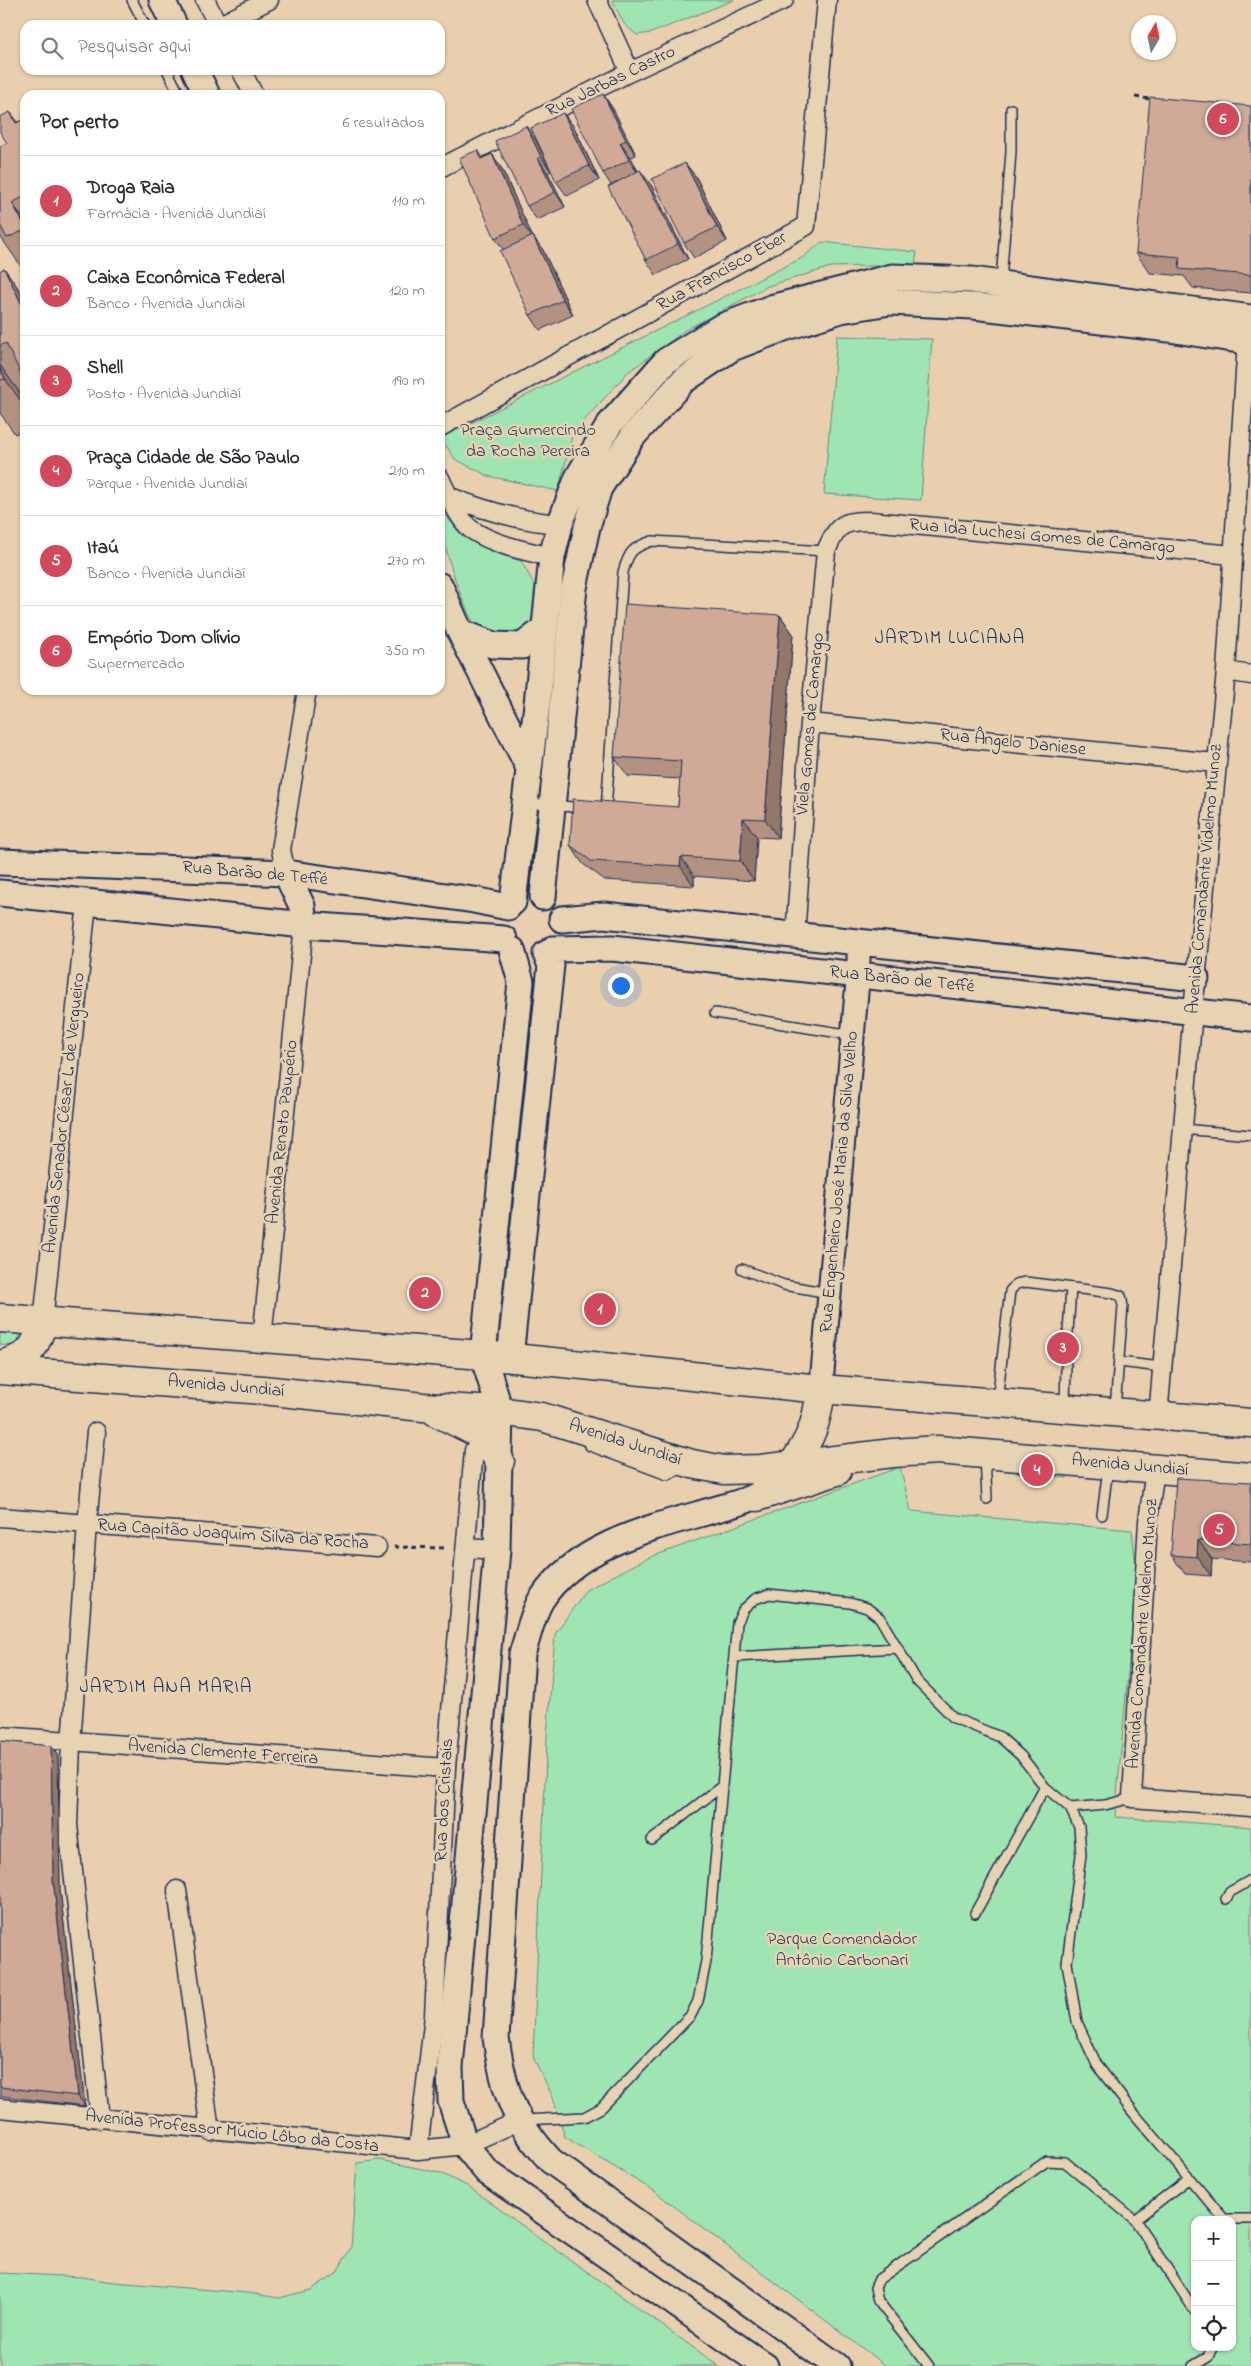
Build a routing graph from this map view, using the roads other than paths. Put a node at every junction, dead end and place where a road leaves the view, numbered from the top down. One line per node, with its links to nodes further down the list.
1 (132, 0): 8 (lane)
2 (162, 0): 9 (main road)
3 (205, 0): 10 (street)
4 (269, 0): 11 (street)
5 (597, 0): 12 (street)
6 (784, 0): 12 (street, Rua Jarbas Castro)
7 (828, 0): 23 (street, Rua Francisco Eber)
8 (142, 20)
9 (172, 20)
10 (216, 20)
11 (229, 20)
12 (630, 72): 20 (street, Rua Jarbas Castro)
13 (170, 75): 16 (lane)
14 (198, 75): 17 (main road)
15 (244, 75): 18 (street)
16 (178, 90)
17 (205, 90)
18 (251, 90)
19 (1011, 109): 21 (lane)
20 (445, 165)
21 (1001, 284): 22 (main road); 27 (main road)
22 (1250, 335): 29 (street, Avenida Comandante Videlmo Munoz); 41 (main road)
23 (445, 424)
24 (445, 489): 25 (street)
25 (448, 496): 27 (street); 30 (street)
26 (850, 521): 28 (street, Viela Gomes de Camargo); 29 (street, Rua Ida Luchesi Gomes de Camargo)
27 (560, 524): 30 (main road)
28 (826, 551): 37 (street, Viela Gomes de Camargo); 41 (lane)
29 (1233, 555): 34 (street, Avenida Comandante Videlmo Munoz)
30 (552, 557): 32 (main road)
31 (445, 598): 33 (main road)
32 (543, 630): 33 (main road); 39 (main road)
33 (460, 632): 39 (main road)
34 (1226, 671): 35 (street); 38 (street, Avenida Comandante Videlmo Munoz)
35 (1251, 674)
36 (306, 695): 44 (street)
37 (810, 724): 38 (street, Rua Ângelo Daniese); 51 (street, Viela Gomes de Camargo)
38 (1216, 763): 57 (street, Avenida Comandante Videlmo Munoz)
39 (529, 768): 40 (main road)
40 (525, 802): 41 (lane); 48 (main road)
41 (551, 806): 46 (main road)
42 (0, 862): 43 (main road, Rua Barão de Teffé)
43 (76, 865): 44 (main road, Rua Barão de Teffé); 47 (main road)
44 (286, 873): 48 (main road, Rua Barão de Teffé); 50 (main road)
45 (0, 893): 47 (main road)
46 (543, 897): 48 (main road); 49 (main road)
47 (87, 903): 50 (main road); 69 (street, Avenida Senador César L. de Vergueiro)
48 (510, 904): 53 (main road)
49 (562, 919): 51 (main road, Rua Barão de Teffé); 54 (main road)
50 (304, 925): 53 (main road); 71 (street, Avenida Renato Paupério)
51 (796, 937): 52 (main road, Rua Barão de Teffé)
52 (859, 943): 55 (main road, Rua Barão de Teffé); 56 (street, Rua Engenheiro José Maria da Silva Velho)
53 (508, 944): 54 (main road); 72 (main road)
54 (550, 952): 56 (main road, Rua Barão de Teffé); 73 (main road)
55 (1163, 974): 57 (main road, Rua Barão de Teffé); 58 (main road)
56 (858, 976): 58 (main road, Rua Barão de Teffé); 62 (street, Rua Engenheiro José Maria da Silva Velho)
57 (1196, 978): 59 (street, Avenida Comandante Videlmo Munoz)
58 (1132, 1004): 59 (main road, Rua Barão de Teffé)
59 (1192, 1011): 61 (main road, Rua Barão de Teffé); 63 (street, Avenida Comandante Videlmo Munoz)
60 (715, 1013): 62 (lane)
61 (1251, 1018)
62 (852, 1035): 67 (street, Rua Engenheiro José Maria da Silva Velho)
63 (1182, 1129): 64 (lane); 77 (street, Avenida Comandante Videlmo Munoz)
64 (1251, 1135)
65 (742, 1269): 67 (lane)
66 (1071, 1288): 70 (lane); 74 (lane); 80 (lane)
67 (830, 1293): 79 (street, Rua Engenheiro José Maria da Silva Velho)
68 (0, 1318): 69 (main road)
69 (43, 1322): 71 (main road); 75 (main road)
70 (1068, 1332)
71 (262, 1339): 72 (main road)
72 (483, 1355): 73 (main road); 83 (main road)
73 (510, 1358): 79 (main road)
74 (1119, 1362): 77 (lane); 84 (lane)
75 (0, 1365)
76 (1066, 1365): 82 (lane)
77 (1162, 1367): 85 (street, Avenida Comandante Videlmo Munoz)
78 (0, 1370): 81 (main road, Avenida Jundiaí)
79 (821, 1389): 80 (main road); 92 (main road)
80 (996, 1404): 82 (main road)
81 (423, 1407): 83 (main road, Avenida Jundiaí); 91 (main road)
82 (1065, 1410): 84 (main road)
83 (500, 1411): 91 (main road); 92 (main road, Avenida Jundiaí)
84 (1114, 1413): 85 (main road)
85 (1158, 1417): 86 (main road)
86 (1251, 1423)
87 (96, 1432): 100 (street)
88 (474, 1450): 102 (street, Rua dos Cristais)
89 (893, 1453): 90 (main road, Avenida Jundiaí); 92 (main road, Avenida Jundiaí); 96 (main road)
90 (985, 1453): 93 (main road, Avenida Jundiaí); 97 (lane)
91 (500, 1461): 103 (main road)
92 (793, 1464): 96 (main road)
93 (1108, 1464): 94 (main road, Avenida Jundiaí); 98 (lane)
94 (1155, 1469): 95 (main road, Avenida Jundiaí); 111 (street, Avenida Comandante Videlmo Munoz)
95 (1251, 1477)
96 (757, 1497): 121 (main road)
97 (987, 1499)
98 (1102, 1515)
99 (0, 1517): 100 (street, Rua Capitão Joaquim Silva da Rocha)
100 (87, 1524): 101 (street, Rua Capitão Joaquim Silva da Rocha); 107 (street)
101 (377, 1546)
102 (466, 1548): 103 (street); 108 (street, Rua dos Cristais)
103 (496, 1550): 123 (main road)
104 (897, 1648): 105 (lane); 105 (lane); 110 (lane)
105 (734, 1657): 109 (lane)
106 (0, 1736): 107 (street, Avenida Clemente Ferreira)
107 (71, 1743): 108 (street, Avenida Clemente Ferreira); 120 (street)
108 (446, 1768): 124 (street, Rua dos Cristais)
109 (722, 1786): 114 (lane); 121 (lane)
110 (1045, 1787): 113 (lane); 118 (lane)
111 (1132, 1798): 112 (street); 113 (lane)
112 (1251, 1807)
113 (1070, 1808): 125 (lane)
114 (652, 1840)
115 (1251, 1880): 117 (lane)
116 (177, 1890): 122 (street)
117 (1226, 1899)
118 (975, 1913)
119 (0, 2108): 120 (street, Avenida Professor Múcio Lôbo da Costa)
120 (100, 2120): 122 (street, Avenida Professor Múcio Lôbo da Costa)
121 (519, 2121): 123 (street, Avenida Professor Múcio Lôbo da Costa); 133 (main road)
122 (210, 2131): 124 (street, Avenida Professor Múcio Lôbo da Costa)
123 (465, 2145): 124 (street, Avenida Professor Múcio Lôbo da Costa); 132 (main road)
124 (418, 2150)
125 (1189, 2178): 126 (lane); 129 (lane)
126 (1221, 2216)
127 (1236, 2219): 128 (lane)
128 (1251, 2219)
129 (1135, 2220): 130 (lane); 134 (lane)
130 (1192, 2306)
131 (1210, 2351): 135 (lane)
132 (765, 2366)
133 (837, 2366)
134 (929, 2366)
135 (1193, 2366)

